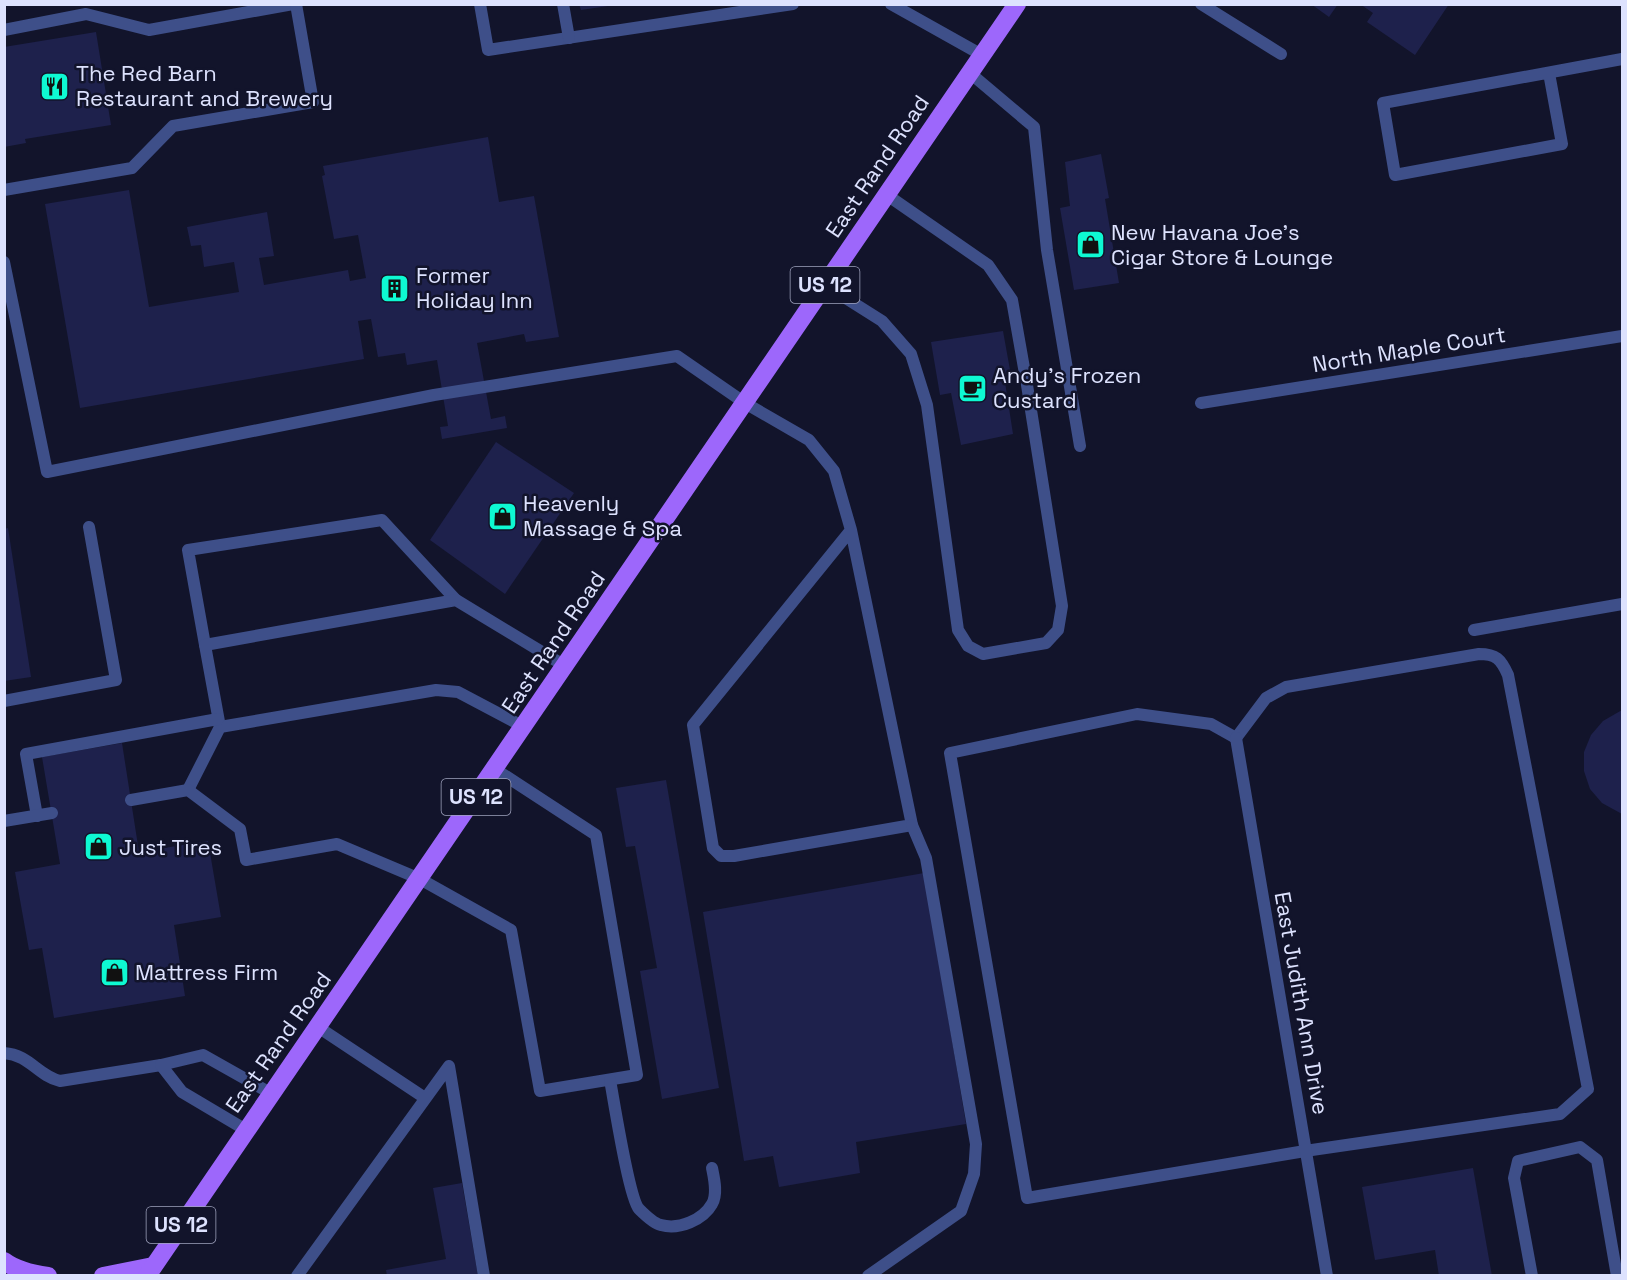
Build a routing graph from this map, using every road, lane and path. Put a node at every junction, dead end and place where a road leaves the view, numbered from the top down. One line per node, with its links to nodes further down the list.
1 (294, 4): 8 (street); 15 (street)
2 (480, 4): 9 (street)
3 (563, 4): 9 (street)
4 (793, 4): 9 (street)
5 (891, 4): 11 (street)
6 (1017, 4): 11 (main road, East Rand Road / US 12)
7 (1201, 4): 10 (street)
8 (4, 30)
9 (569, 38)
10 (1281, 54)
11 (982, 55): 13 (main road, East Rand Road / US 12)
12 (1623, 59): 14 (street)
13 (970, 73): 16 (main road, East Rand Road / US 12); 22 (street)
14 (1549, 73): 14 (street)
15 (4, 190)
16 (887, 195): 18 (main road, East Rand Road / US 12); 18 (street)
17 (4, 262): 20 (street)
18 (825, 285): 20 (main road, East Rand Road / US 12)
19 (1623, 336): 21 (street, North Maple Court)
20 (745, 403): 24 (street); 29 (main road, East Rand Road / US 12)
21 (1201, 403)
22 (1080, 446)
23 (89, 527): 30 (street)
24 (851, 530): 40 (street); 40 (street)
25 (456, 600): 28 (street); 28 (street); 29 (street)
26 (1623, 604): 27 (street)
27 (1474, 630)
28 (205, 645): 31 (street)
29 (565, 666): 32 (main road, East Rand Road / US 12)
30 (4, 701)
31 (219, 723): 32 (street); 35 (street); 38 (street)
32 (524, 727): 34 (main road, East Rand Road / US 12)
33 (1236, 738): 49 (street, East Judith Ann Drive); 49 (street); 49 (street)
34 (495, 769): 41 (main road, East Rand Road / US 12); 45 (street)
35 (188, 790): 36 (street); 41 (street)
36 (131, 800)
37 (51, 813): 38 (street)
38 (37, 816): 39 (street)
39 (4, 821)
40 (912, 825): 57 (street)
41 (420, 879): 42 (main road, East Rand Road / US 12); 45 (street)
42 (318, 1027): 46 (main road, East Rand Road / US 12); 47 (street)
43 (4, 1053): 44 (street)
44 (162, 1065): 46 (street); 48 (street)
45 (610, 1080): 50 (street)
46 (272, 1094): 48 (main road, East Rand Road / US 12)
47 (425, 1098): 55 (street); 56 (street)
48 (246, 1130): 52 (main road, East Rand Road / US 12)
49 (1305, 1151): 58 (street, East Judith Ann Drive)
50 (712, 1168)
51 (4, 1261): 53 (main road)
52 (150, 1271): 54 (main road)
53 (48, 1275)
54 (103, 1275)
55 (297, 1275)
56 (484, 1275)
57 (868, 1275)
58 (1327, 1275)
59 (1532, 1275): 60 (street)
60 (1617, 1275)

